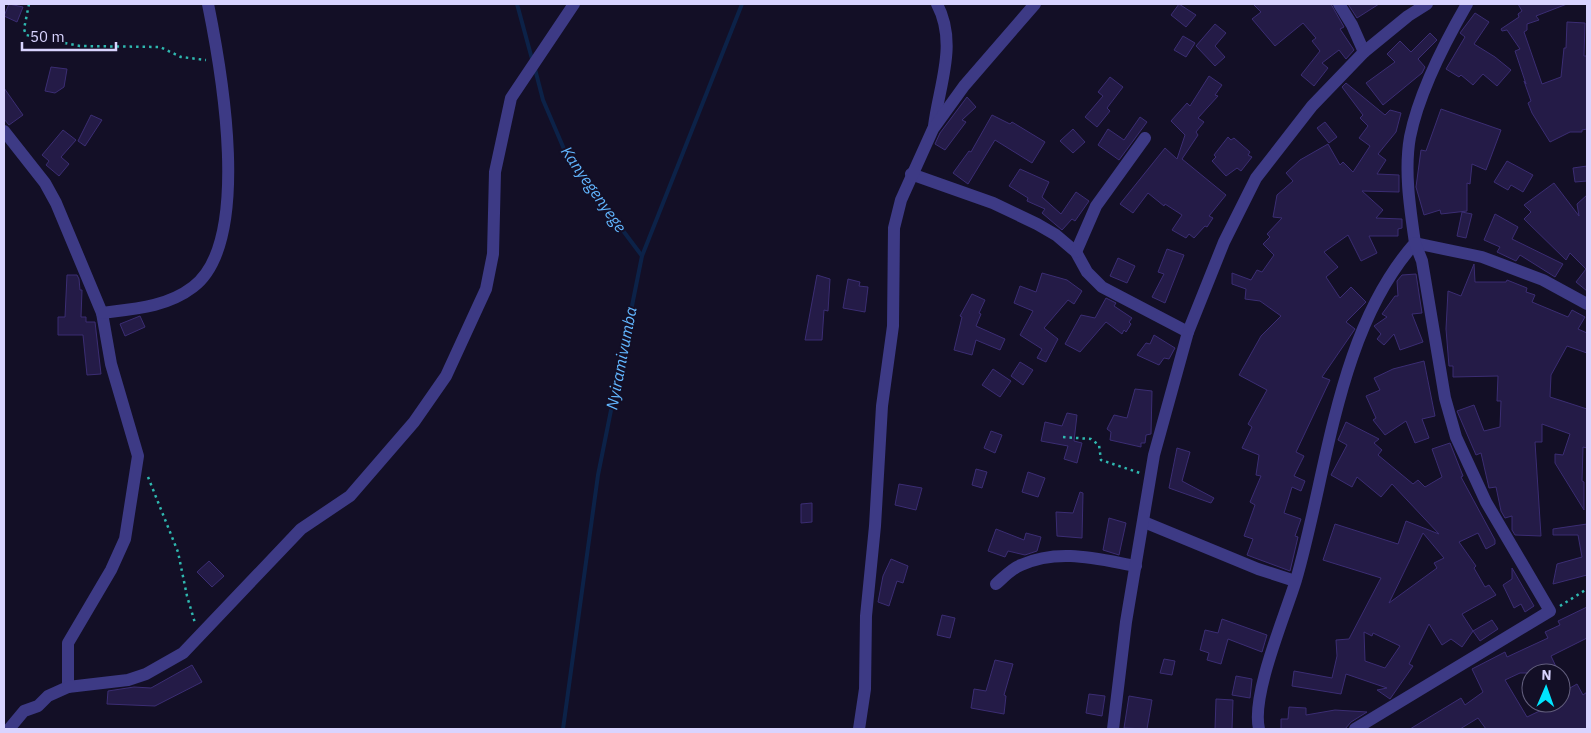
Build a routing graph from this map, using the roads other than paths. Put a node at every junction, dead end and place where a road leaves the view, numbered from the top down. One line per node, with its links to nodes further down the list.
1 (208, 4): 16 (street)
2 (574, 4): 22 (street)
3 (937, 4): 9 (street)
4 (1035, 4): 9 (street)
5 (1339, 4): 8 (street)
6 (1427, 4): 8 (street)
7 (1467, 4): 13 (street)
8 (1364, 52): 17 (street)
9 (934, 129): 12 (street)
10 (4, 131): 16 (street)
11 (1146, 138): 14 (street)
12 (911, 174): 14 (street); 24 (street)
13 (1415, 243): 15 (street); 20 (street); 27 (street)
14 (1076, 252): 17 (street)
15 (1587, 304)
16 (102, 313): 22 (street)
17 (1188, 332): 18 (street)
18 (1144, 522): 19 (street); 20 (street)
19 (1136, 566): 21 (street); 25 (street)
20 (1295, 581): 26 (street)
21 (996, 584)
22 (68, 687): 23 (street)
23 (9, 729)
24 (859, 729)
25 (1113, 729)
26 (1259, 729)
27 (1355, 729)

